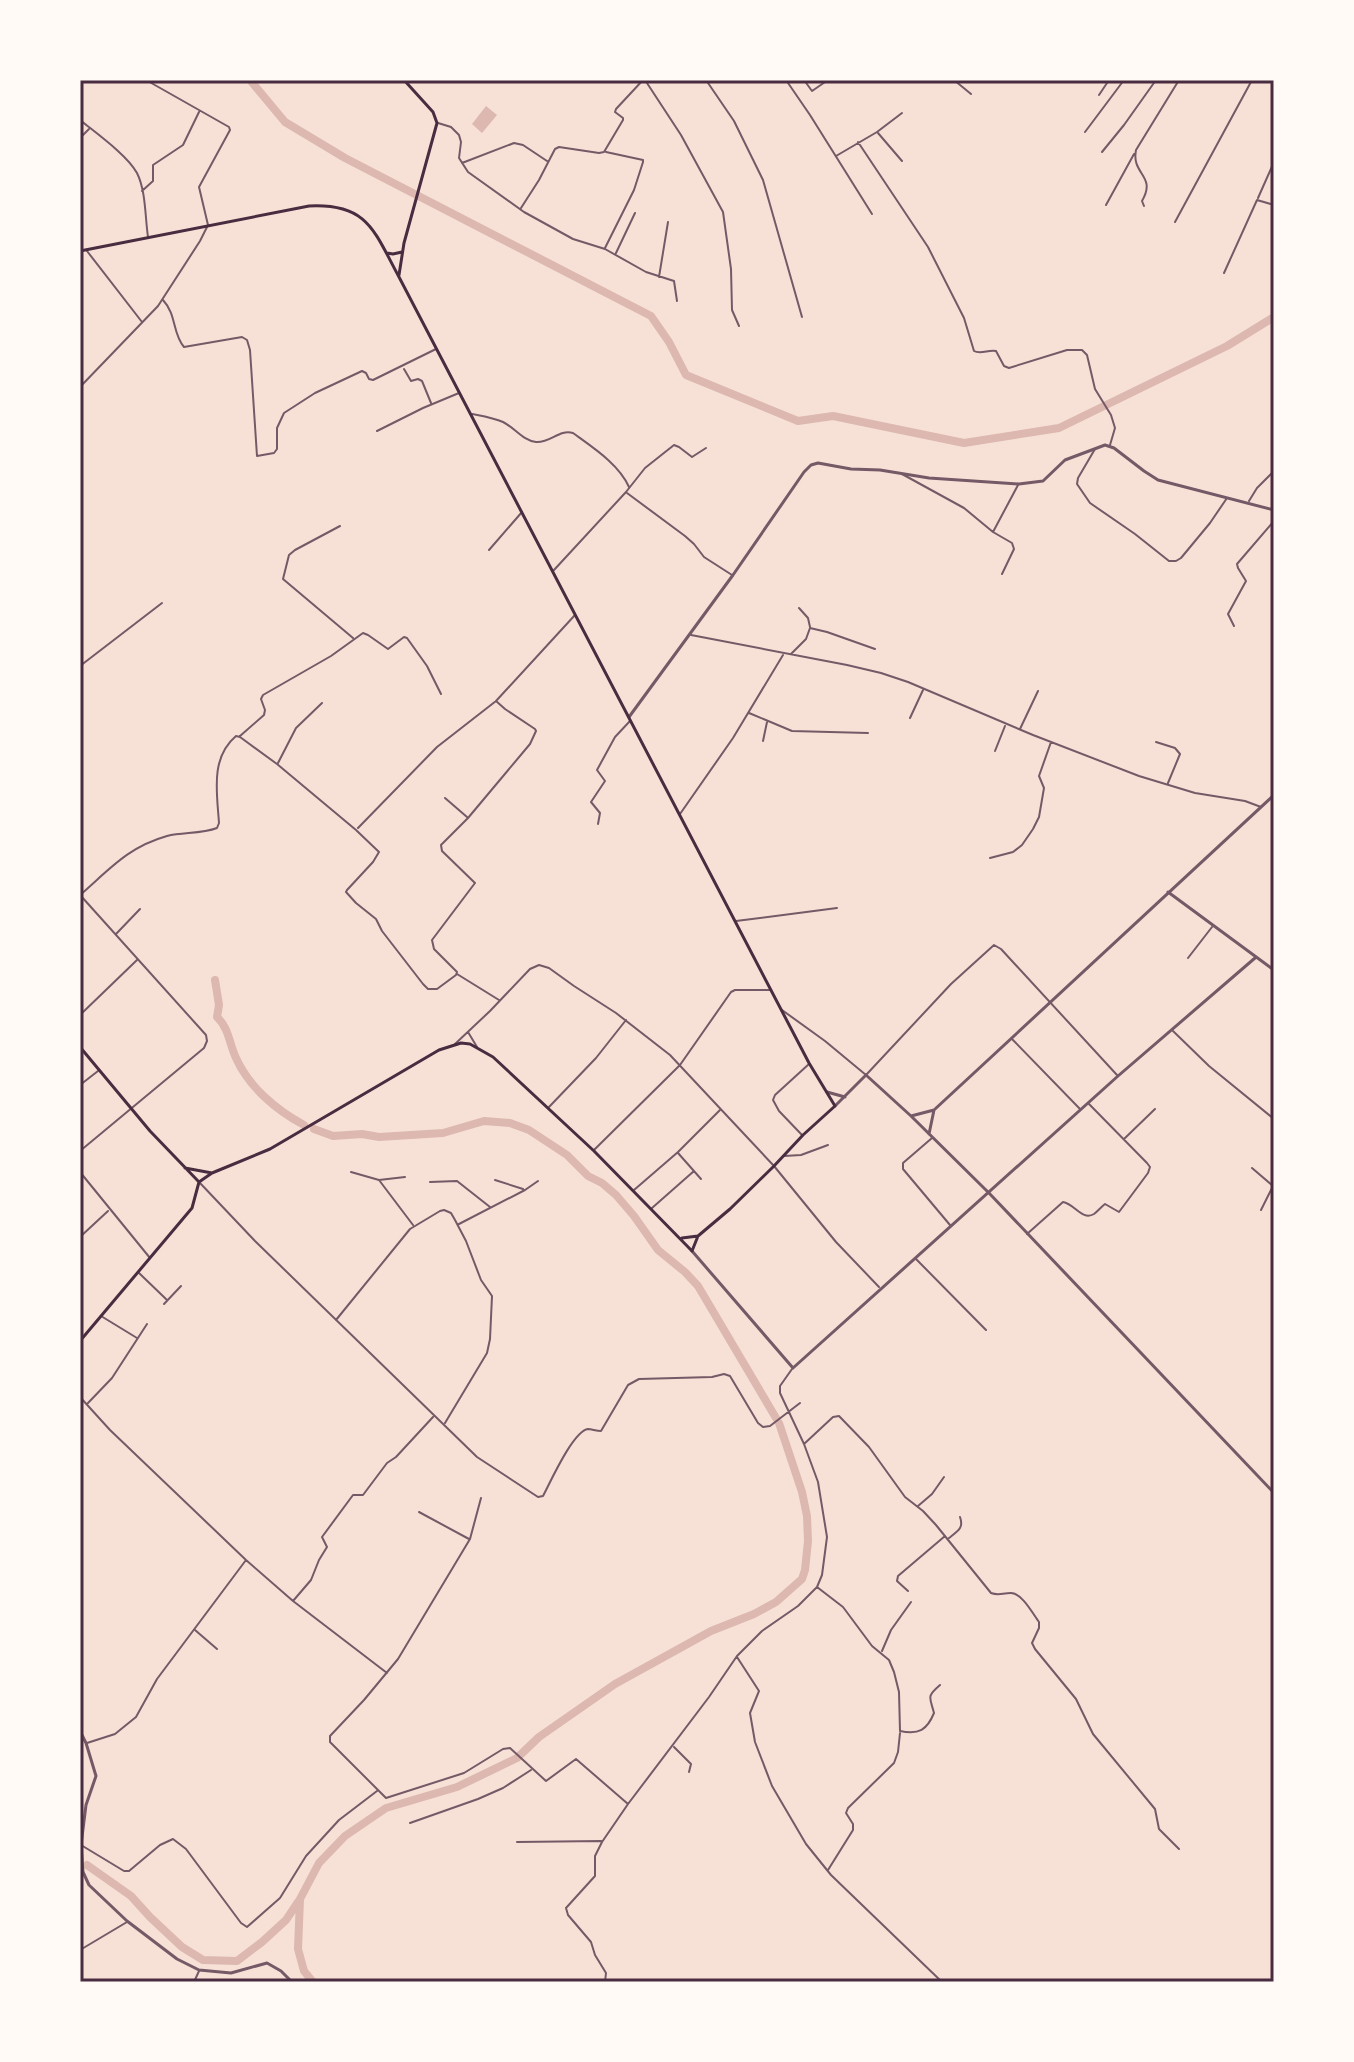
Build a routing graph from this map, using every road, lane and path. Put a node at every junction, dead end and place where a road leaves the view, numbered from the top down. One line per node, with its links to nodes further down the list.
1 (146, 80): 16 (street)
2 (404, 80): 19 (main road)
3 (644, 80): 26 (street); 58 (street)
4 (706, 80): 56 (street)
5 (786, 80): 28 (street)
6 (804, 80): 7 (street)
7 (828, 80)
8 (954, 80): 14 (street)
9 (1109, 80): 15 (street)
10 (1124, 80): 22 (street)
11 (1156, 80): 27 (street)
12 (1179, 80): 25 (street)
13 (1252, 80): 42 (street)
14 (971, 94)
15 (1099, 95)
16 (200, 111): 33 (street); 43 (street)
17 (902, 113): 21 (street)
18 (80, 120): 20 (street)
19 (437, 123): 32 (street); 49 (main road)
20 (89, 128): 23 (street); 33 (street)
21 (877, 132): 24 (street); 30 (street)
22 (1085, 132)
23 (80, 138)
24 (858, 142): 28 (street); 66 (street)
25 (1136, 150): 35 (street); 37 (street)
26 (604, 152): 29 (street); 45 (street)
27 (1102, 152)
28 (835, 156): 40 (street)
29 (548, 161): 32 (street); 38 (street)
30 (902, 161)
31 (1274, 162): 34 (street)
32 (461, 163): 38 (street)
33 (142, 191): 44 (street)
34 (1257, 200): 36 (street); 51 (street)
35 (1106, 205)
36 (1274, 205)
37 (1144, 206)
38 (521, 209): 45 (street)
39 (635, 213): 50 (street)
40 (872, 214)
41 (668, 222): 53 (street)
42 (1175, 222)
43 (208, 225): 44 (main road); 48 (main road); 54 (street)
44 (148, 237): 46 (main road)
45 (605, 249): 50 (street)
46 (86, 250): 47 (main road); 57 (street)
47 (80, 251)
48 (385, 252): 49 (main road); 52 (main road)
49 (402, 252): 52 (main road)
50 (616, 254): 53 (street)
51 (1224, 273)
52 (399, 277): 59 (main road)
53 (659, 277): 55 (street)
54 (163, 300): 57 (street); 60 (street)
55 (677, 301)
56 (802, 317)
57 (143, 323): 61 (street)
58 (739, 326)
59 (436, 349): 60 (street); 62 (main road)
60 (403, 366): 63 (street)
61 (80, 387)
62 (459, 393): 63 (street); 64 (main road)
63 (431, 404): 65 (street)
64 (470, 413): 72 (street); 77 (main road)
65 (377, 431)
66 (1109, 446): 68 (street); 74 (street)
67 (706, 448): 72 (street)
68 (1096, 448): 71 (street); 74 (street)
69 (1274, 471): 75 (street)
70 (901, 474): 71 (street); 80 (street); 84 (street)
71 (1019, 484): 80 (street)
72 (629, 488): 73 (street)
73 (626, 492): 82 (street); 84 (street)
74 (1227, 497): 75 (street)
75 (1248, 502): 76 (street)
76 (1274, 510)
77 (522, 511): 81 (street); 82 (main road)
78 (1274, 521): 88 (street)
79 (340, 526): 91 (street)
80 (993, 532): 83 (street)
81 (489, 550)
82 (553, 571): 87 (main road)
83 (1002, 574)
84 (733, 575): 90 (street)
85 (162, 603): 95 (street)
86 (799, 608): 89 (street)
87 (576, 614): 99 (street); 102 (main road)
88 (1234, 626)
89 (810, 628): 92 (street); 94 (street)
90 (689, 634): 93 (street); 102 (street)
91 (354, 639): 98 (street); 108 (street)
92 (875, 649)
93 (784, 654): 94 (street); 101 (street)
94 (791, 655): 96 (street)
95 (80, 666)
96 (924, 689): 103 (street); 105 (street)
97 (1038, 691): 106 (street)
98 (441, 694)
99 (496, 701): 119 (street); 121 (street)
100 (322, 703): 113 (street)
101 (749, 713): 104 (street); 118 (street)
102 (630, 718): 118 (main road); 120 (street)
103 (910, 718)
104 (767, 721): 107 (street); 109 (street)
105 (1006, 724): 106 (street); 112 (street)
106 (1020, 730): 110 (street)
107 (868, 733)
108 (240, 737): 113 (street); 124 (street)
109 (763, 741)
110 (1051, 742): 114 (street); 122 (street)
111 (1156, 742): 114 (street)
112 (995, 751)
113 (277, 764): 121 (street)
114 (1167, 785): 117 (street)
115 (1274, 795): 117 (street)
116 (445, 798): 119 (street)
117 (1262, 807): 123 (street)
118 (680, 814): 127 (main road)
119 (468, 818): 134 (street)
120 (598, 824)
121 (356, 830): 134 (street)
122 (990, 858)
123 (1168, 892): 128 (street); 137 (street)
124 (80, 895): 129 (street)
125 (837, 908): 127 (street)
126 (140, 909): 129 (street)
127 (735, 920): 135 (main road)
128 (1213, 925): 130 (street); 131 (street)
129 (115, 935): 132 (street)
130 (1188, 958)
131 (1255, 958): 133 (street); 141 (street)
132 (138, 959): 139 (street); 157 (street)
133 (1274, 970)
134 (456, 973): 136 (street)
135 (771, 990): 138 (main road); 148 (street)
136 (500, 1001): 140 (street); 142 (street)
137 (1051, 1002): 143 (street); 150 (street); 151 (street)
138 (782, 1010): 147 (main road); 150 (street)
139 (80, 1015)
140 (626, 1020): 148 (street); 158 (street)
141 (1172, 1031): 151 (street); 164 (street)
142 (468, 1032): 144 (street); 146 (street)
143 (1012, 1039): 161 (street); 162 (street)
144 (454, 1045): 146 (main road); 179 (main road)
145 (80, 1047): 149 (main road)
146 (477, 1048): 158 (main road)
147 (809, 1063): 153 (main road); 165 (street)
148 (680, 1065): 159 (street); 170 (street)
149 (99, 1070): 152 (street); 157 (main road)
150 (866, 1075): 154 (street); 163 (street)
151 (1118, 1076): 155 (street)
152 (80, 1085)
153 (827, 1092): 154 (street); 156 (main road)
154 (845, 1097): 156 (street)
155 (1089, 1104): 162 (street); 167 (street)
156 (835, 1106): 165 (main road)
157 (132, 1108): 169 (street); 174 (main road)
158 (548, 1108): 170 (main road)
159 (721, 1109): 171 (street); 173 (street)
160 (1155, 1109): 167 (street)
161 (934, 1110): 163 (street); 166 (street)
162 (1081, 1110): 190 (street)
163 (911, 1116): 166 (street)
164 (1274, 1119)
165 (803, 1135): 172 (main road)
166 (931, 1136): 190 (street); 197 (street)
167 (1123, 1140): 198 (street)
168 (828, 1145): 172 (street)
169 (80, 1151)
170 (594, 1151): 189 (main road)
171 (678, 1152): 176 (street); 189 (street)
172 (784, 1156): 173 (main road)
173 (774, 1166): 199 (main road); 207 (street)
174 (185, 1168): 179 (main road); 185 (main road)
175 (1252, 1168): 187 (street)
176 (694, 1171): 181 (street); 192 (street)
177 (80, 1172): 193 (street)
178 (351, 1172): 182 (street)
179 (212, 1173): 185 (main road)
180 (405, 1177): 182 (street)
181 (701, 1179)
182 (379, 1180): 196 (street)
183 (495, 1180): 188 (street)
184 (538, 1181): 188 (street)
185 (199, 1182): 203 (main road); 211 (street)
186 (430, 1182): 191 (street)
187 (1274, 1186): 194 (street)
188 (525, 1190): 191 (street)
189 (633, 1191): 192 (main road)
190 (989, 1193): 197 (street); 198 (street)
191 (491, 1207): 195 (street)
192 (652, 1208): 201 (main road)
193 (110, 1209): 200 (street); 203 (street)
194 (1261, 1210)
195 (458, 1224): 196 (street); 222 (street)
196 (414, 1225): 211 (street)
197 (951, 1226): 204 (street)
198 (1027, 1234): 225 (street)
199 (698, 1236): 201 (main road); 202 (main road)
200 (80, 1237)
201 (681, 1238): 202 (main road)
202 (692, 1251): 216 (street)
203 (150, 1258): 205 (main road)
204 (915, 1258): 207 (street); 213 (street)
205 (138, 1272): 208 (street); 210 (main road)
206 (181, 1286): 208 (street)
207 (881, 1289): 216 (street)
208 (167, 1300): 209 (street)
209 (164, 1304)
210 (101, 1316): 214 (street); 215 (main road)
211 (336, 1320): 221 (street)
212 (147, 1324): 214 (street)
213 (986, 1330)
214 (138, 1338): 219 (street)
215 (80, 1341)
216 (793, 1368): 220 (street)
217 (80, 1397): 219 (street)
218 (800, 1403): 220 (street)
219 (87, 1404): 232 (street)
220 (789, 1412): 222 (street); 223 (street)
221 (433, 1416): 222 (street); 235 (street)
222 (445, 1424)
223 (804, 1444): 227 (street); 233 (street)
224 (944, 1477): 227 (street)
225 (1274, 1493)
226 (481, 1498): 231 (street)
227 (917, 1507): 230 (street)
228 (419, 1512): 231 (street)
229 (960, 1517): 230 (street)
230 (946, 1537): 234 (street); 255 (street)
231 (470, 1539): 241 (street)
232 (246, 1560): 235 (street); 237 (street)
233 (817, 1587): 239 (street); 240 (street)
234 (908, 1591)
235 (293, 1601): 241 (street)
236 (911, 1602): 239 (street)
237 (194, 1629): 238 (street); 245 (street)
238 (217, 1649)
239 (881, 1652): 244 (street)
240 (737, 1656): 246 (street); 256 (street)
241 (388, 1673): 249 (street)
242 (940, 1685): 244 (street)
243 (80, 1731): 245 (street)
244 (900, 1731): 256 (street)
245 (86, 1743): 254 (street)
246 (673, 1746): 248 (street); 250 (street)
247 (532, 1769): 249 (street); 250 (street); 251 (street)
248 (689, 1772)
249 (377, 1791): 254 (street)
250 (628, 1804): 253 (street)
251 (410, 1823)
252 (517, 1842): 253 (street)
253 (602, 1842): 262 (street)
254 (80, 1845): 257 (street)
255 (1179, 1849)
256 (828, 1870): 263 (street)
257 (127, 1921): 258 (street); 259 (street)
258 (80, 1950)
259 (199, 1970): 260 (street); 261 (street)
260 (194, 1982)
261 (292, 1982)
262 (605, 1982)
263 (942, 1982)

